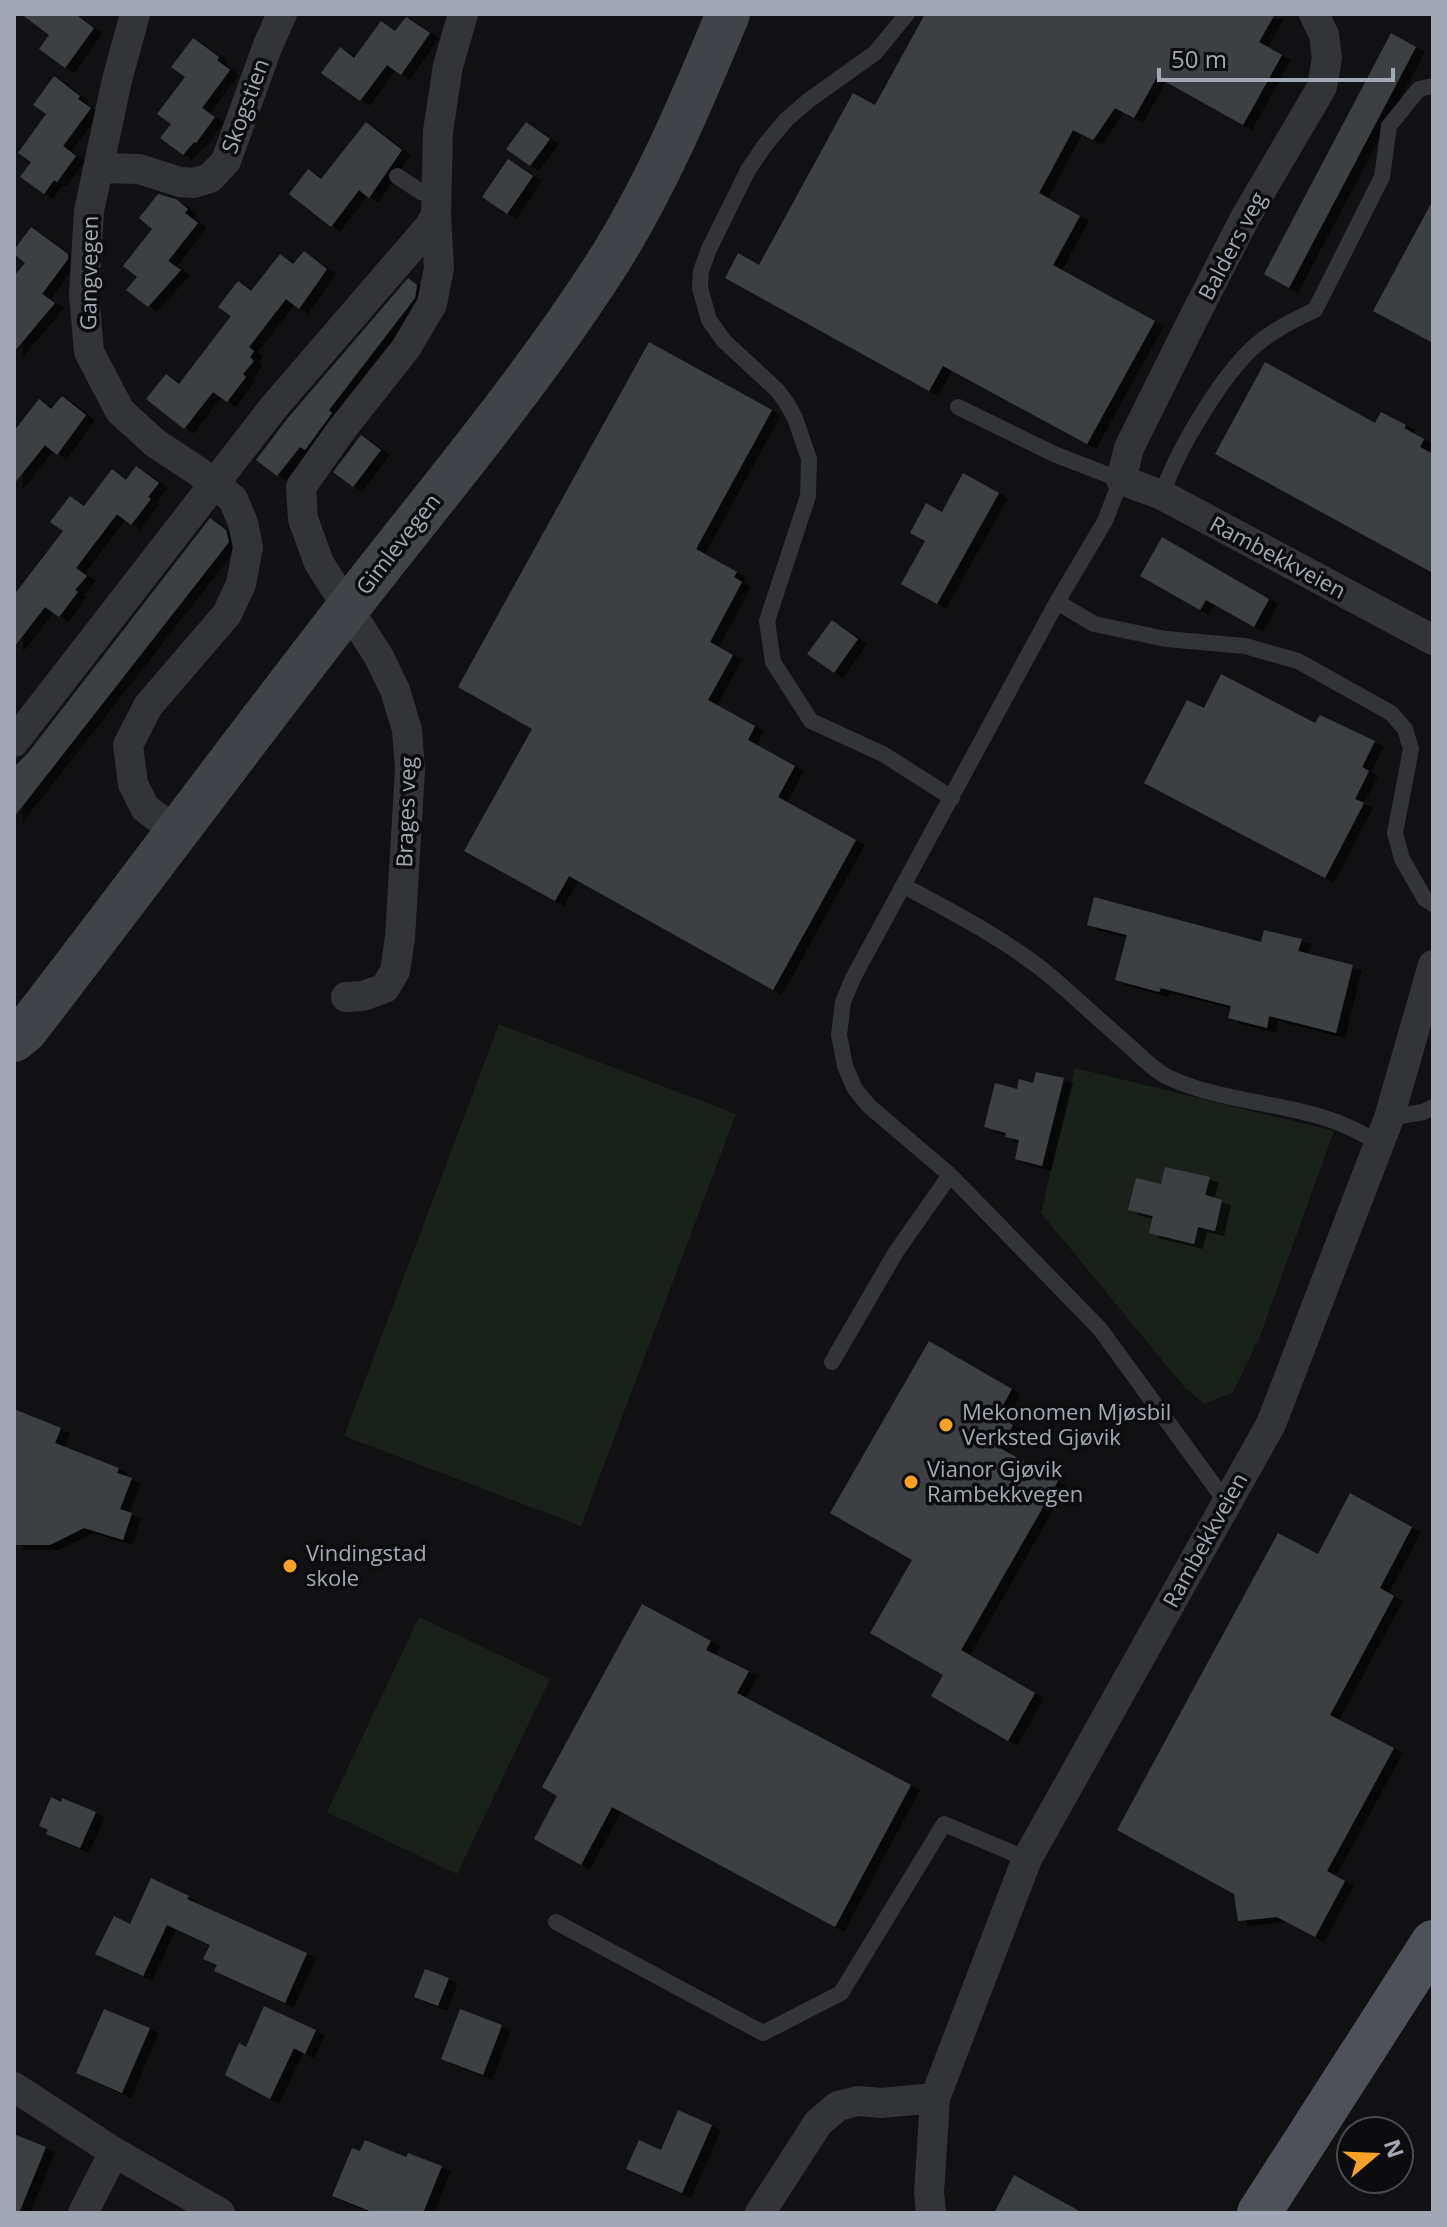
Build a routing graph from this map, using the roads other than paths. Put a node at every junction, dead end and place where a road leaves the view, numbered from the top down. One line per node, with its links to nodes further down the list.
1 (135, 14): 8 (street, Gangvegen)
2 (282, 14): 8 (street, Skogstien)
3 (463, 14): 10 (street)
4 (728, 14): 16 (street, Gimlevegen)
5 (907, 14): 19 (lane)
6 (1314, 14): 12 (street, Balders veg)
7 (1433, 86): 14 (lane)
8 (99, 168): 13 (street, Gangvegen)
9 (397, 176): 10 (lane)
10 (437, 206): 13 (street); 16 (street)
11 (958, 407): 12 (lane)
12 (1121, 480): 14 (street, Rambekkveien); 15 (lane)
13 (214, 484): 18 (street); 20 (street, Gangvegen)
14 (1162, 495): 17 (street, Rambekkveien)
15 (1057, 602): 19 (lane); 22 (lane)
16 (349, 606): 20 (street, Gimlevegen); 24 (street, Brages veg)
17 (1433, 640)
18 (14, 742)
19 (952, 798): 21 (lane)
20 (178, 833): 26 (street, Gimlevegen)
21 (904, 886): 28 (lane); 29 (lane)
22 (1433, 904)
23 (1433, 965): 25 (street, Rambekkveien)
24 (346, 997)
25 (1427, 998): 28 (street, Rambekkveien)
26 (14, 1040)
27 (1433, 1107): 28 (lane)
28 (1384, 1131): 31 (street, Rambekkveien)
29 (950, 1175): 30 (lane); 31 (lane)
30 (832, 1362)
31 (1226, 1502): 32 (street, Rambekkveien)
32 (1027, 1859): 33 (lane); 36 (street, Rambekkveien)
33 (556, 1922)
34 (1433, 1942): 42 (main road)
35 (14, 2087): 37 (street)
36 (935, 2098): 40 (street); 41 (street, Rambekkveien)
37 (114, 2152): 38 (street); 39 (street)
38 (83, 2213)
39 (220, 2213)
40 (760, 2213)
41 (931, 2213)
42 (1259, 2213)

